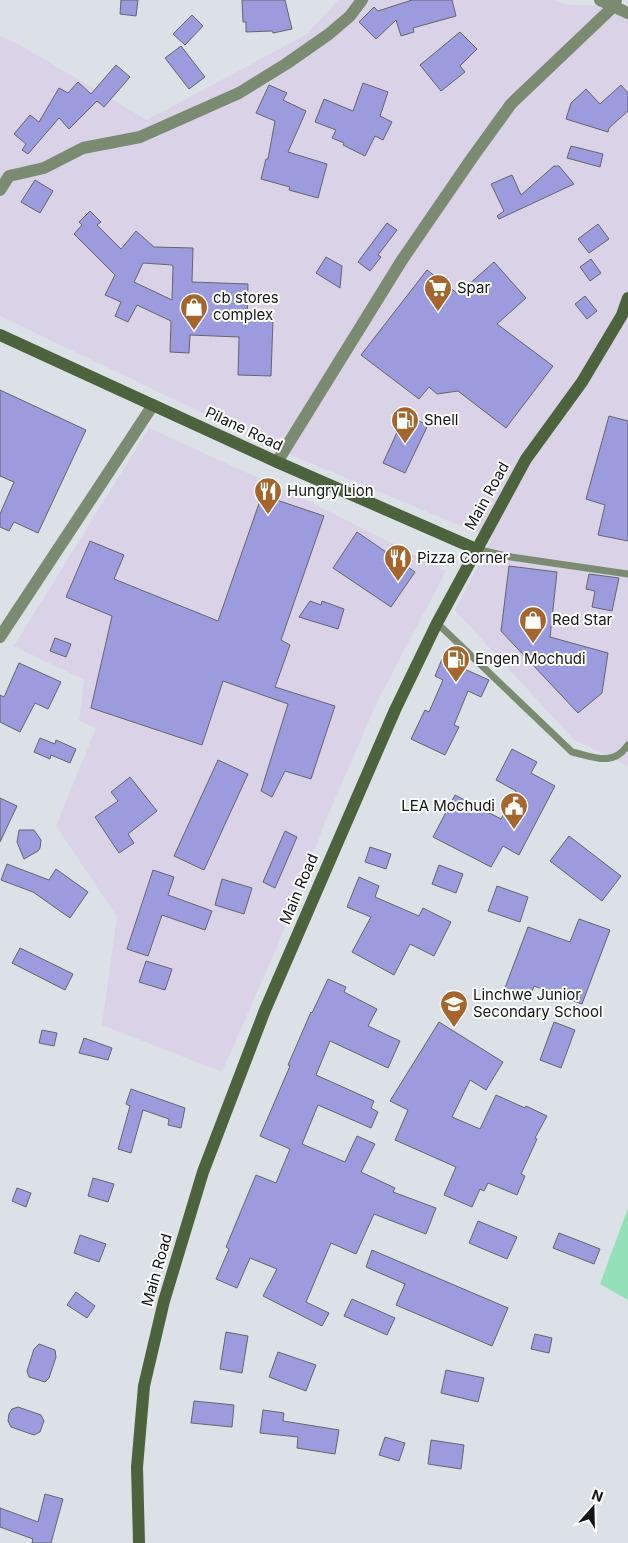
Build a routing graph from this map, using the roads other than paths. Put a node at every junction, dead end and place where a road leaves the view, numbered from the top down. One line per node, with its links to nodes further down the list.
1 (362, 0): 5 (street)
2 (600, 0): 3 (street)
3 (615, 3): 4 (street); 9 (street)
4 (628, 13)
5 (0, 190)
6 (628, 298): 10 (main road, Main Road)
7 (0, 335): 8 (main road, Pilane Road)
8 (153, 405): 9 (main road, Pilane Road); 13 (street)
9 (277, 462): 10 (main road, Pilane Road)
10 (476, 549): 11 (lane); 12 (main road, Main Road)
11 (628, 574)
12 (437, 623): 14 (lane); 15 (main road, Main Road)
13 (0, 637)
14 (628, 745)
15 (138, 1543)

